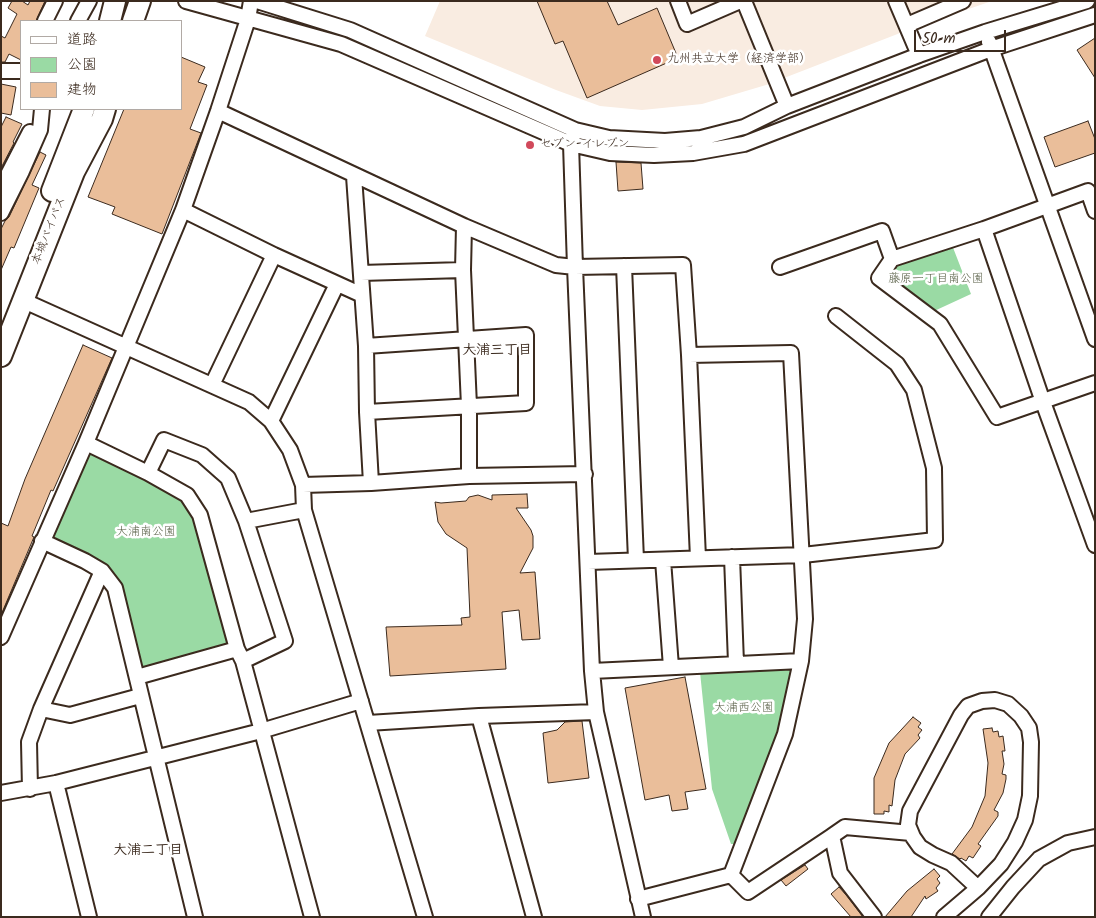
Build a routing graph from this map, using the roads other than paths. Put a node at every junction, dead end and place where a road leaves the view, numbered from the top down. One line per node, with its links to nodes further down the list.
1 (55, 1): 16 (street)
2 (89, 1): 17 (street)
3 (115, 1): 18 (highway)
4 (140, 1): 19 (highway)
5 (186, 1): 15 (street)
6 (251, 1): 15 (street)
7 (257, 1): 32 (street)
8 (678, 1): 9 (street)
9 (740, 1)
10 (744, 1): 26 (street)
11 (896, 1): 20 (street)
12 (963, 1): 20 (street)
13 (1087, 1): 21 (street)
14 (1095, 15): 22 (street)
15 (248, 19): 31 (street); 33 (street)
16 (46, 20)
17 (79, 20)
18 (110, 20)
19 (133, 20)
20 (907, 26): 23 (street)
21 (985, 32): 22 (street); 23 (street)
22 (991, 49): 33 (street); 36 (street)
23 (919, 55): 26 (street)
24 (1, 71): 25 (street)
25 (20, 71)
26 (787, 106): 32 (street)
27 (33, 110): 35 (street)
28 (42, 110): 39 (street)
29 (84, 110): 54 (highway, 本城バイパス)
30 (105, 110): 51 (highway, 本城バイパス)
31 (218, 111): 34 (street); 37 (street)
32 (575, 130): 33 (street)
33 (571, 144): 45 (street)
34 (354, 176): 40 (street); 48 (street)
35 (1, 188)
36 (1046, 206): 38 (street); 41 (street); 53 (street)
37 (183, 210): 42 (street); 57 (street)
38 (1095, 211)
39 (1, 213)
40 (464, 226): 45 (street); 47 (street)
41 (984, 229): 43 (street); 63 (street)
42 (274, 255): 49 (street); 62 (street)
43 (892, 259): 46 (street); 63 (street)
44 (624, 266): 45 (street); 59 (street); 80 (street)
45 (575, 267): 69 (street)
46 (780, 267)
47 (463, 270): 48 (street); 56 (street)
48 (361, 272): 50 (street)
49 (337, 284): 50 (street); 66 (street)
50 (362, 295): 58 (street)
51 (22, 300): 57 (street); 60 (highway, 本城バイパス)
52 (836, 316): 77 (street)
53 (1091, 317): 55 (street)
54 (1, 318)
55 (1095, 338)
56 (467, 339): 58 (street); 64 (street); 64 (street)
57 (126, 346): 62 (street); 67 (street)
58 (366, 346): 65 (street)
59 (689, 355): 77 (street); 79 (street)
60 (1, 356)
61 (1095, 383): 63 (street)
62 (212, 385): 66 (street)
63 (1043, 402): 76 (street)
64 (469, 406): 65 (street); 70 (street)
65 (367, 412): 71 (street)
66 (271, 421): 72 (street)
67 (86, 444): 68 (street); 75 (street)
68 (148, 472): 74 (street); 85 (street)
69 (585, 474): 70 (street); 82 (street)
70 (469, 476): 71 (street)
71 (371, 482): 72 (street)
72 (302, 485): 73 (street)
73 (304, 510): 74 (street); 92 (street)
74 (246, 520): 85 (street)
75 (42, 541): 83 (street); 84 (street)
76 (1095, 545)
77 (803, 555): 78 (street); 86 (street)
78 (732, 557): 79 (street); 87 (street)
79 (698, 558): 81 (street)
80 (636, 560): 81 (street); 82 (street)
81 (664, 560): 88 (street)
82 (588, 562): 89 (street)
83 (102, 571): 90 (street); 93 (street)
84 (1, 637)
85 (240, 655): 90 (street); 97 (street)
86 (801, 661): 87 (street); 105 (street)
87 (736, 663): 88 (street)
88 (671, 667): 89 (street)
89 (592, 671): 94 (street)
90 (137, 677): 91 (street)
91 (140, 696): 93 (street); 98 (street)
92 (361, 701): 96 (street); 97 (street)
93 (41, 709): 100 (street)
94 (596, 712): 95 (street); 107 (street)
95 (479, 716): 96 (street); 112 (street)
96 (368, 724): 111 (street)
97 (261, 731): 98 (street); 110 (street)
98 (156, 758): 99 (street); 109 (street)
99 (56, 784): 100 (street); 108 (street)
100 (30, 789): 101 (street)
101 (1, 793)
102 (911, 833): 103 (street); 106 (street); 106 (street)
103 (832, 836): 105 (street); 114 (street)
104 (1095, 837): 116 (street)
105 (731, 875): 107 (street)
106 (978, 888): 115 (street)
107 (638, 898): 113 (street)
108 (89, 917)
109 (196, 917)
110 (312, 917)
111 (425, 917)
112 (534, 917)
113 (643, 917)
114 (874, 917)
115 (944, 917)
116 (989, 917)

